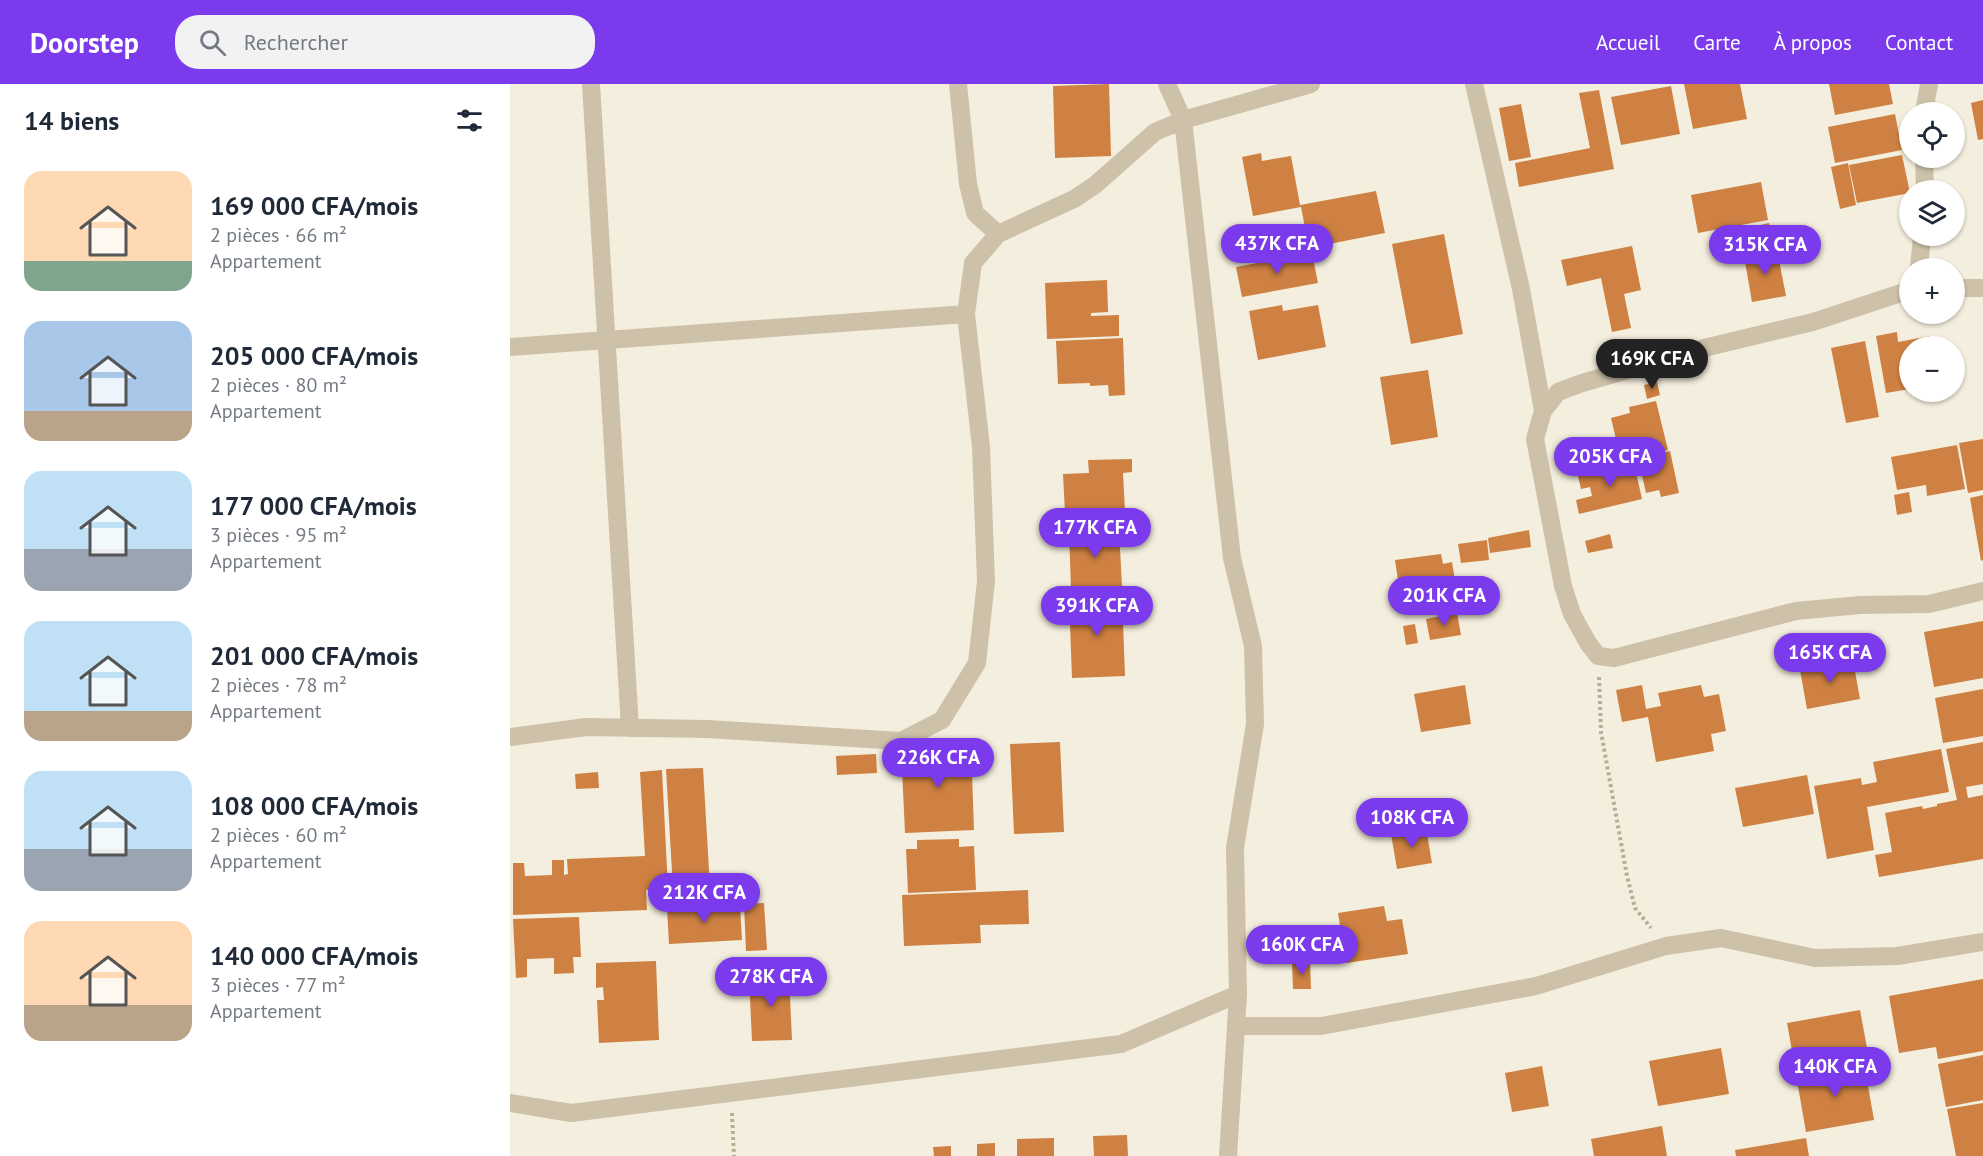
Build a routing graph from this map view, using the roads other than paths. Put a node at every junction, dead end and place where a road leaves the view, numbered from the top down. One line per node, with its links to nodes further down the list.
1 (591, 84): 14 (street)
2 (958, 84): 9 (street)
3 (1167, 84): 8 (street)
4 (1311, 84): 8 (street)
5 (1474, 84): 16 (street)
6 (1929, 84): 7 (street)
7 (1926, 102)
8 (1183, 120): 9 (street); 21 (street)
9 (998, 234): 13 (street)
10 (1965, 288): 11 (street)
11 (1983, 288)
12 (1899, 294): 16 (street)
13 (966, 314): 14 (street); 18 (street)
14 (606, 340): 15 (street); 18 (street)
15 (510, 347)
16 (1543, 411): 17 (street)
17 (1983, 591)
18 (630, 728): 19 (street)
19 (510, 736)
20 (1983, 942): 22 (street)
21 (1239, 994): 22 (street); 23 (street)
22 (1237, 1026): 24 (street)
23 (510, 1103)
24 (1228, 1156)

